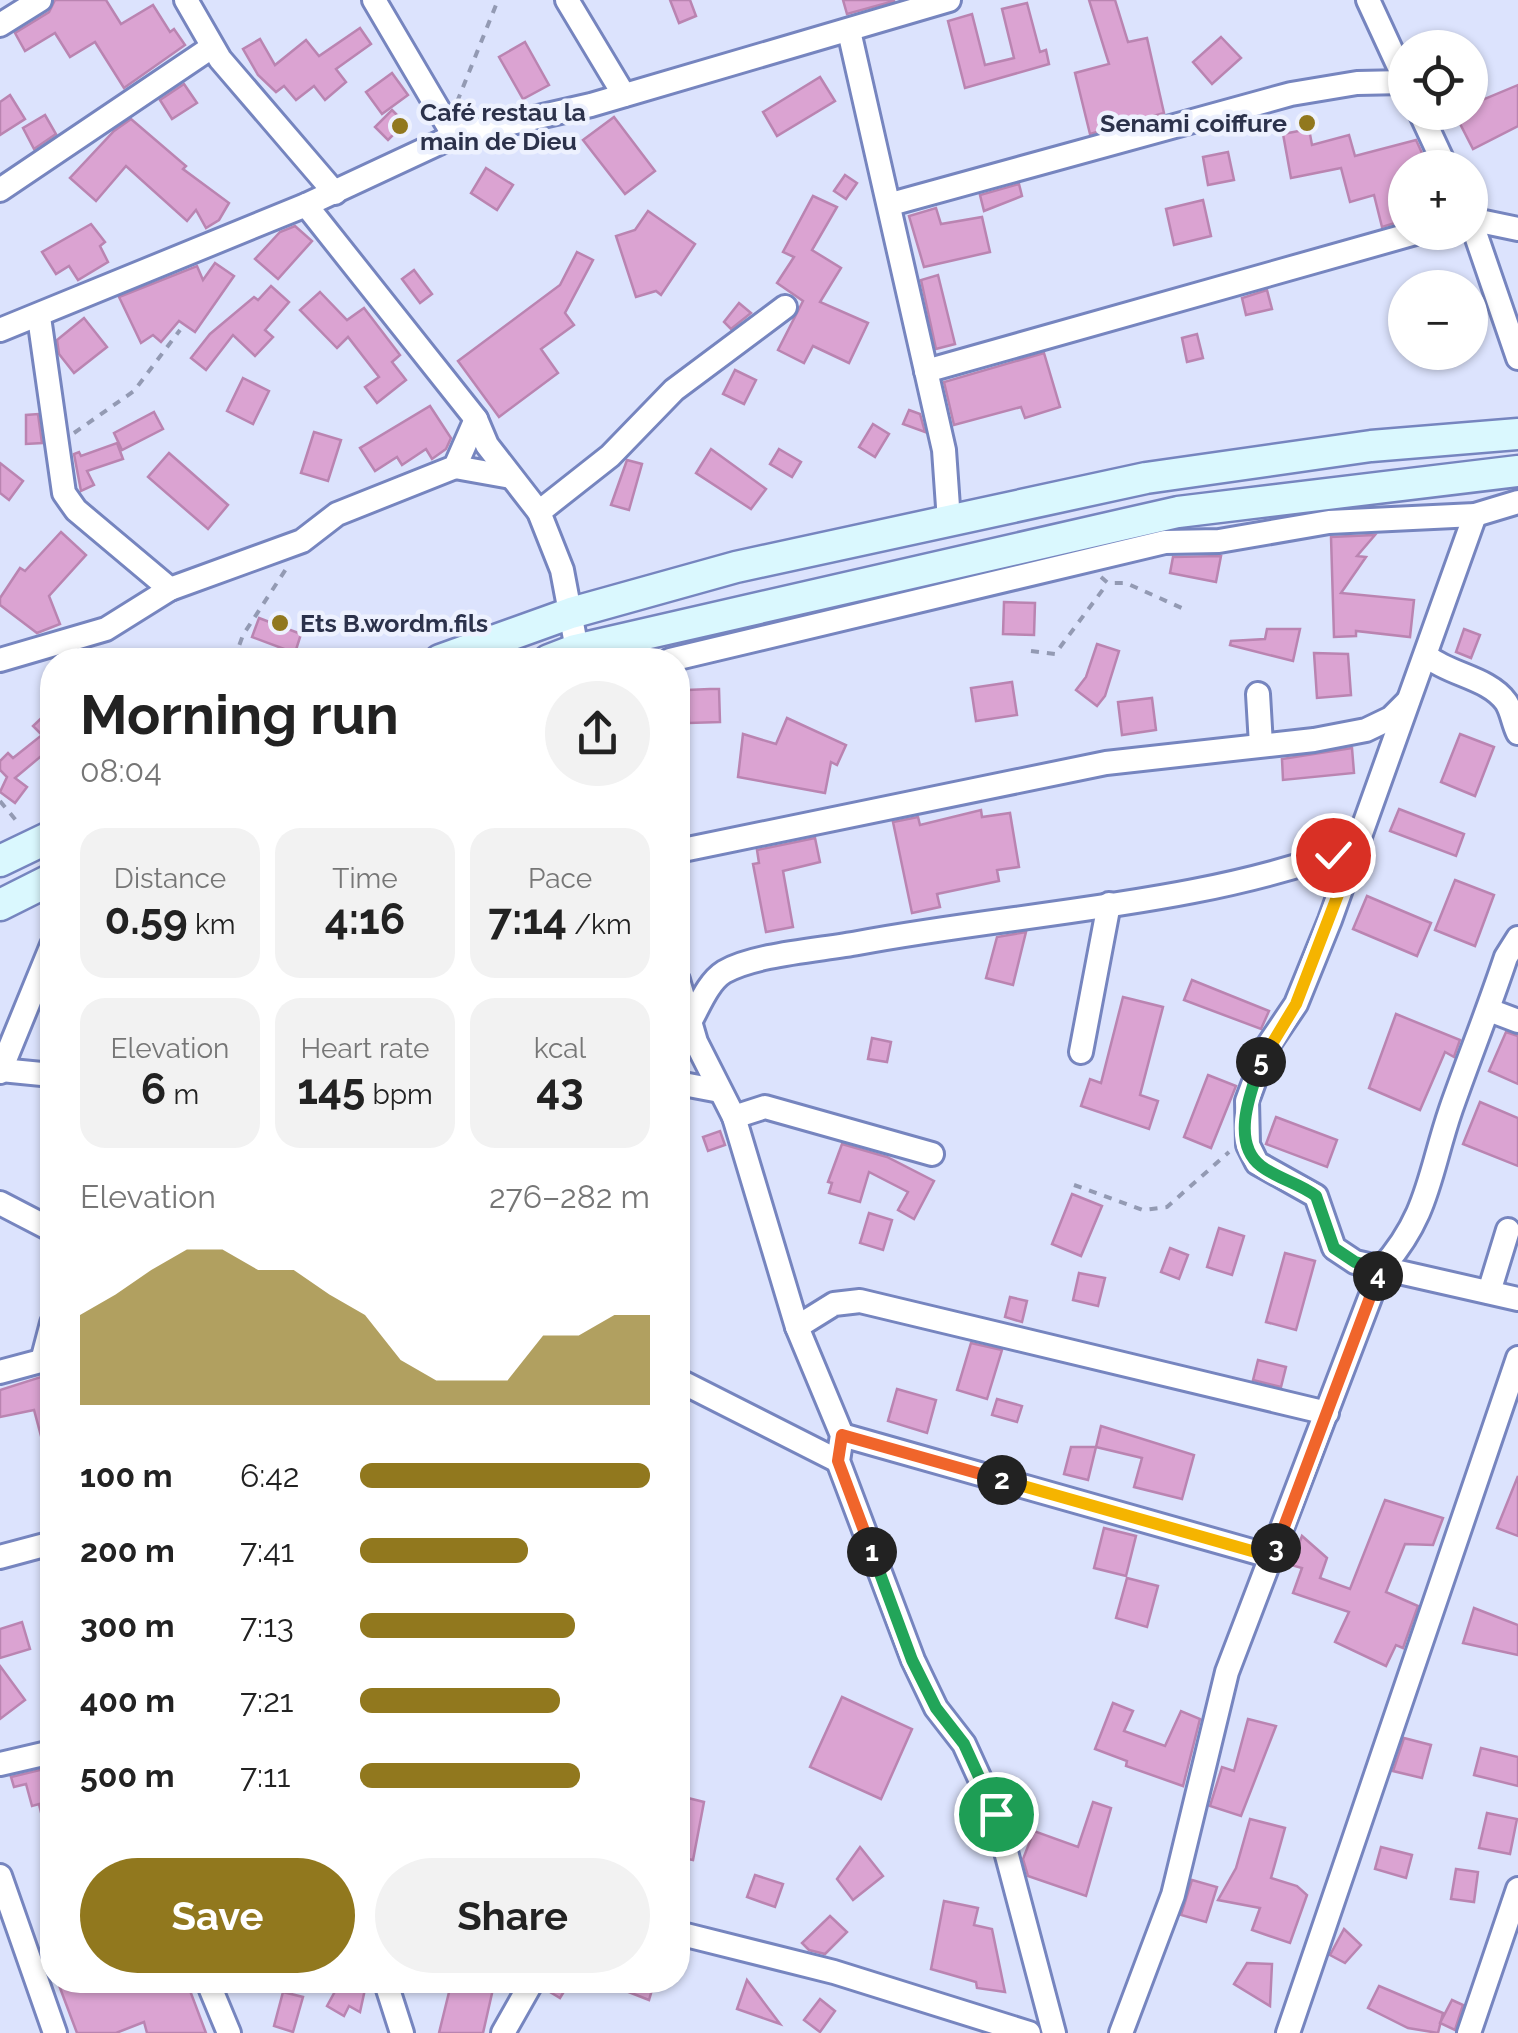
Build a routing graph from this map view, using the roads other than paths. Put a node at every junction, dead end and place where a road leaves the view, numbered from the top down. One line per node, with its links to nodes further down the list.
1 (40, 0): 7 (street)
2 (186, 0): 10 (street)
3 (374, 0): 13 (street)
4 (567, 0): 12 (street)
5 (949, 0): 8 (street)
6 (1368, 0): 9 (street)
7 (0, 24)
8 (849, 31): 12 (street); 16 (street)
9 (1388, 44)
10 (212, 48): 14 (street); 15 (street)
11 (1388, 82): 16 (street)
12 (624, 95): 13 (street)
13 (451, 130): 15 (street)
14 (0, 190)
15 (335, 193): 17 (street)
16 (890, 204): 26 (street)
17 (306, 206): 23 (street); 27 (street)
18 (1488, 222): 19 (street)
19 (1518, 228)
20 (1388, 241): 26 (street)
21 (1481, 250): 25 (street)
22 (785, 307): 33 (street)
23 (39, 317): 24 (street); 36 (street)
24 (0, 330)
25 (1518, 358)
26 (926, 371): 35 (street)
27 (476, 419): 29 (street); 31 (street)
28 (1518, 434): 35 (main road)
29 (455, 467): 31 (street); 36 (street)
30 (1518, 472): 42 (main road)
31 (511, 478): 33 (street)
32 (1518, 502): 34 (street)
33 (539, 512): 37 (street)
34 (1475, 515): 43 (street); 44 (street)
35 (948, 521): 37 (main road)
36 (170, 589): 39 (street)
37 (571, 613): 40 (main road); 41 (street)
38 (40, 648): 45 (street)
39 (41, 648)
40 (473, 648)
41 (569, 648)
42 (606, 648)
43 (690, 655)
44 (1428, 657): 47 (street); 48 (street)
45 (0, 660)
46 (1258, 694): 49 (street)
47 (1410, 699): 49 (street); 51 (street)
48 (1518, 733)
49 (1262, 745): 52 (street)
50 (40, 842): 53 (main road)
51 (1357, 845): 55 (street); 72 (street)
52 (690, 849)
53 (0, 861)
54 (40, 885): 56 (main road)
55 (1108, 904): 61 (street); 62 (street)
56 (0, 905)
57 (1518, 938): 59 (street)
58 (40, 974): 63 (street)
59 (1489, 1010): 60 (street); 72 (street)
60 (1518, 1020)
61 (690, 1022): 66 (street)
62 (1081, 1052)
63 (0, 1071): 64 (street)
64 (40, 1074)
65 (690, 1085): 66 (street)
66 (720, 1091): 67 (street)
67 (734, 1117): 68 (street); 75 (street)
68 (932, 1154)
69 (0, 1203): 70 (street)
70 (40, 1224)
71 (1508, 1230): 73 (street)
72 (1381, 1269): 73 (street); 80 (street)
73 (1489, 1292): 74 (street)
74 (1518, 1298)
75 (797, 1327): 80 (street); 81 (street)
76 (1518, 1358): 103 (street)
77 (40, 1362): 78 (street)
78 (0, 1372)
79 (690, 1386): 82 (street)
80 (1328, 1413): 85 (street)
81 (842, 1435): 82 (street); 85 (street)
82 (838, 1461): 101 (street)
83 (40, 1546): 84 (street)
84 (0, 1557)
85 (1273, 1557): 102 (street)
86 (40, 1755): 87 (street)
87 (0, 1764)
88 (0, 1876): 91 (street)
89 (1518, 1889): 104 (street)
90 (690, 1936): 100 (street)
91 (40, 1990)
92 (41, 1993): 96 (street)
93 (212, 1993): 97 (street)
94 (388, 1993): 98 (street)
95 (526, 1993): 99 (street)
96 (55, 2033)
97 (228, 2033)
98 (402, 2033)
99 (503, 2033)
100 (1028, 2033)
101 (1054, 2033)
102 (1121, 2033)
103 (1288, 2033)
104 (1470, 2033)

